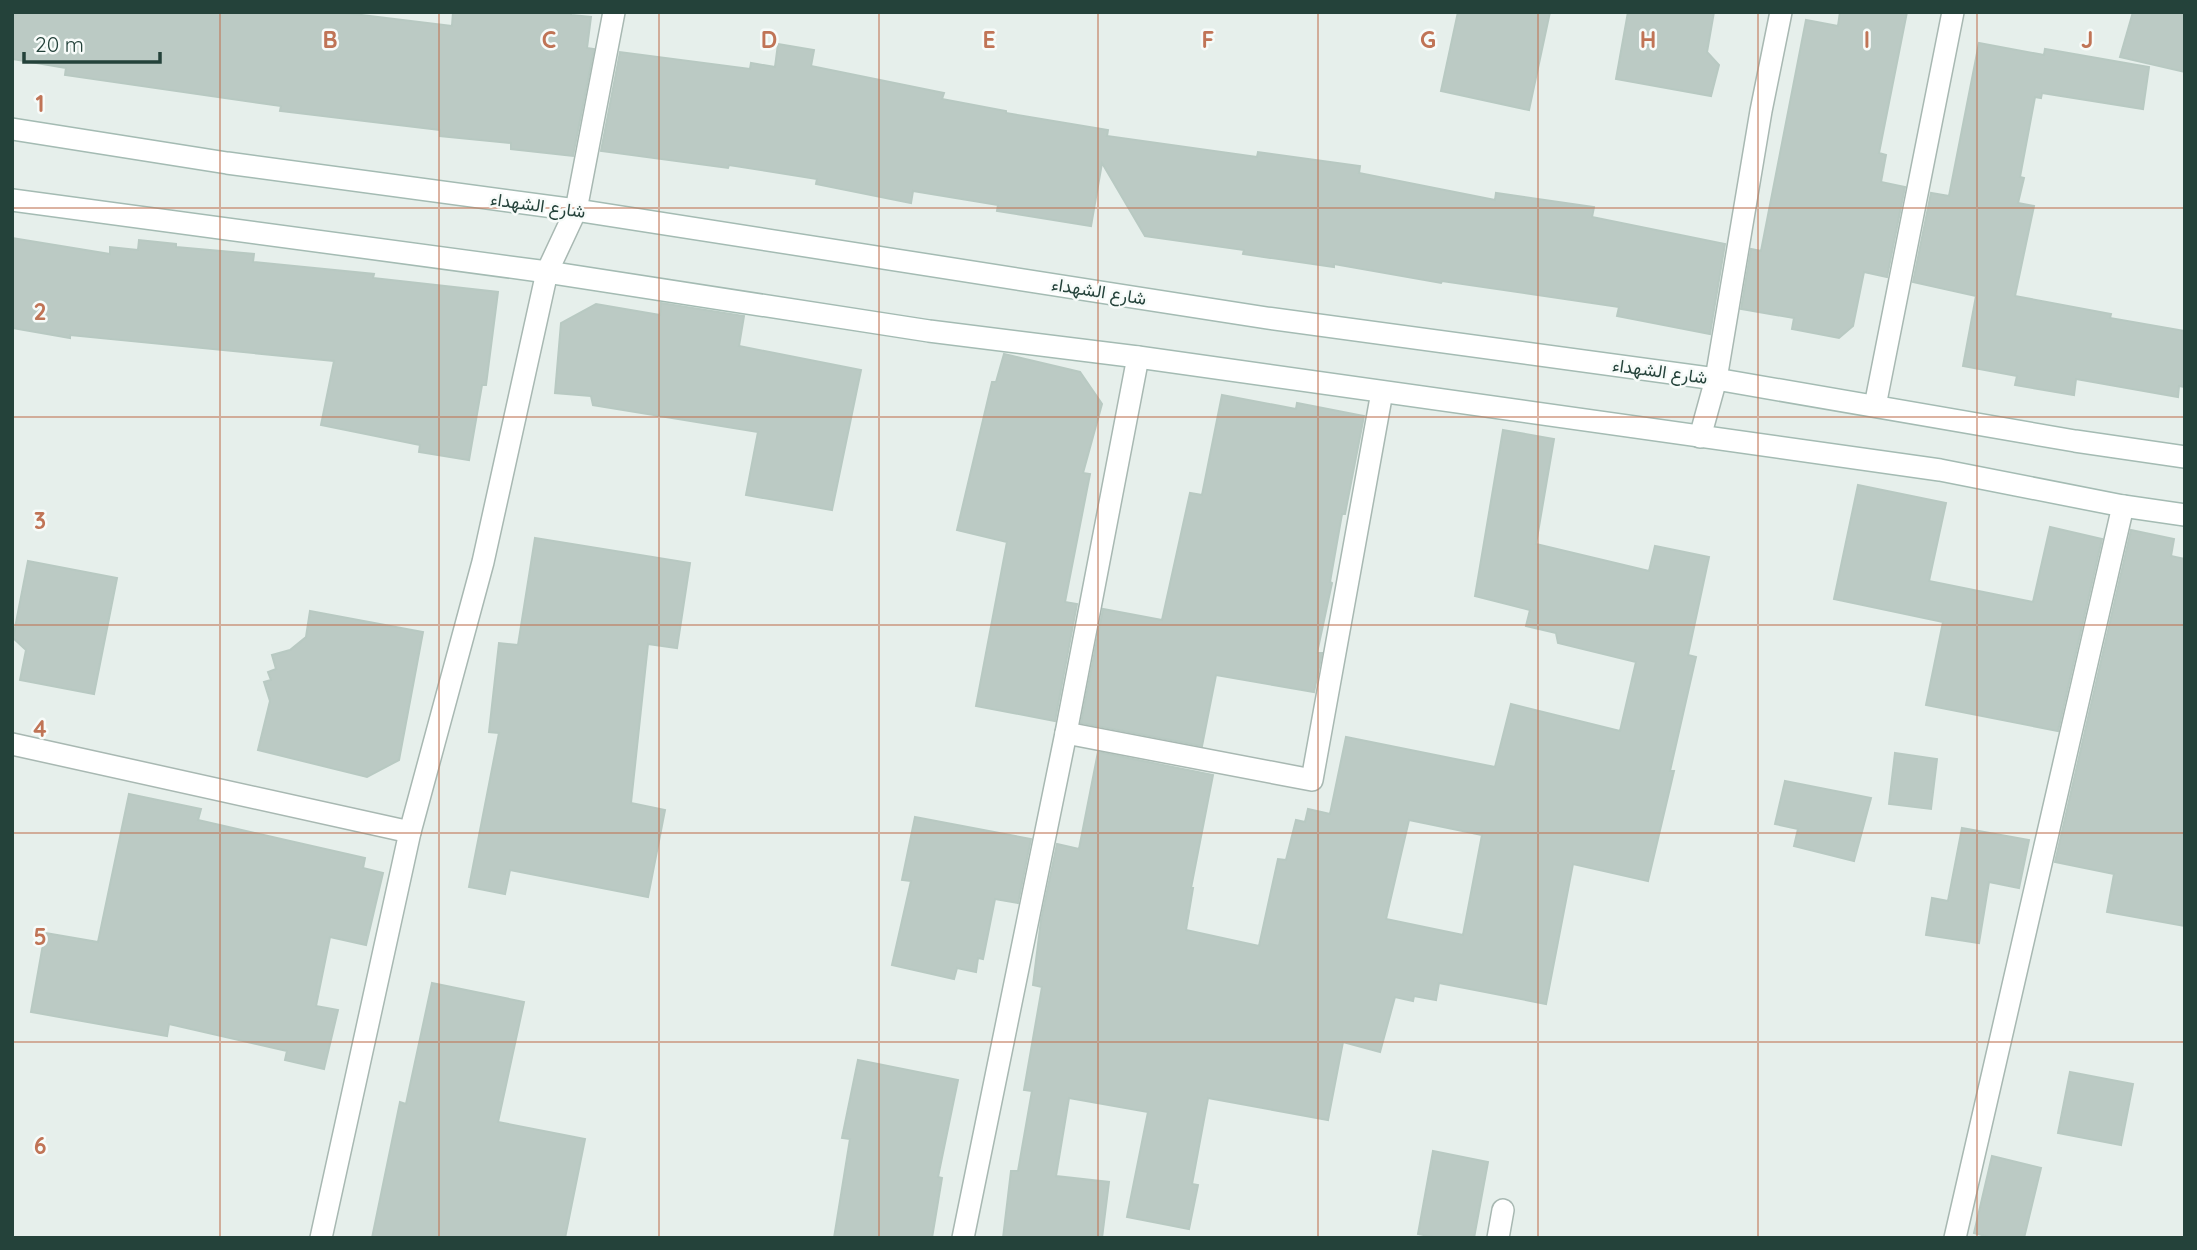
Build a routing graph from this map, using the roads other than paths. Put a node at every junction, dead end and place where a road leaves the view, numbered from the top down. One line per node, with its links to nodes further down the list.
1 (614, 12): 6 (main road)
2 (1781, 12): 9 (main road)
3 (1953, 12): 11 (main road)
4 (12, 129): 6 (main road, شارع الشهداء)
5 (12, 200): 7 (main road)
6 (576, 210): 7 (main road); 9 (main road, شارع الشهداء)
7 (547, 272): 8 (main road); 18 (main road)
8 (1138, 357): 10 (main road); 16 (main road)
9 (1716, 379): 11 (main road, شارع الشهداء); 12 (main road)
10 (1382, 392): 12 (main road); 16 (main road)
11 (1875, 406): 13 (main road, شارع الشهداء)
12 (1700, 437): 14 (main road)
13 (2185, 457)
14 (2123, 506): 15 (main road); 23 (main road)
15 (2185, 516)
16 (1066, 733): 21 (main road)
17 (12, 744): 18 (main road)
18 (411, 832): 20 (main road)
19 (1503, 1210): 22 (main road)
20 (321, 1238)
21 (963, 1238)
22 (1497, 1238)
23 (1955, 1238)

